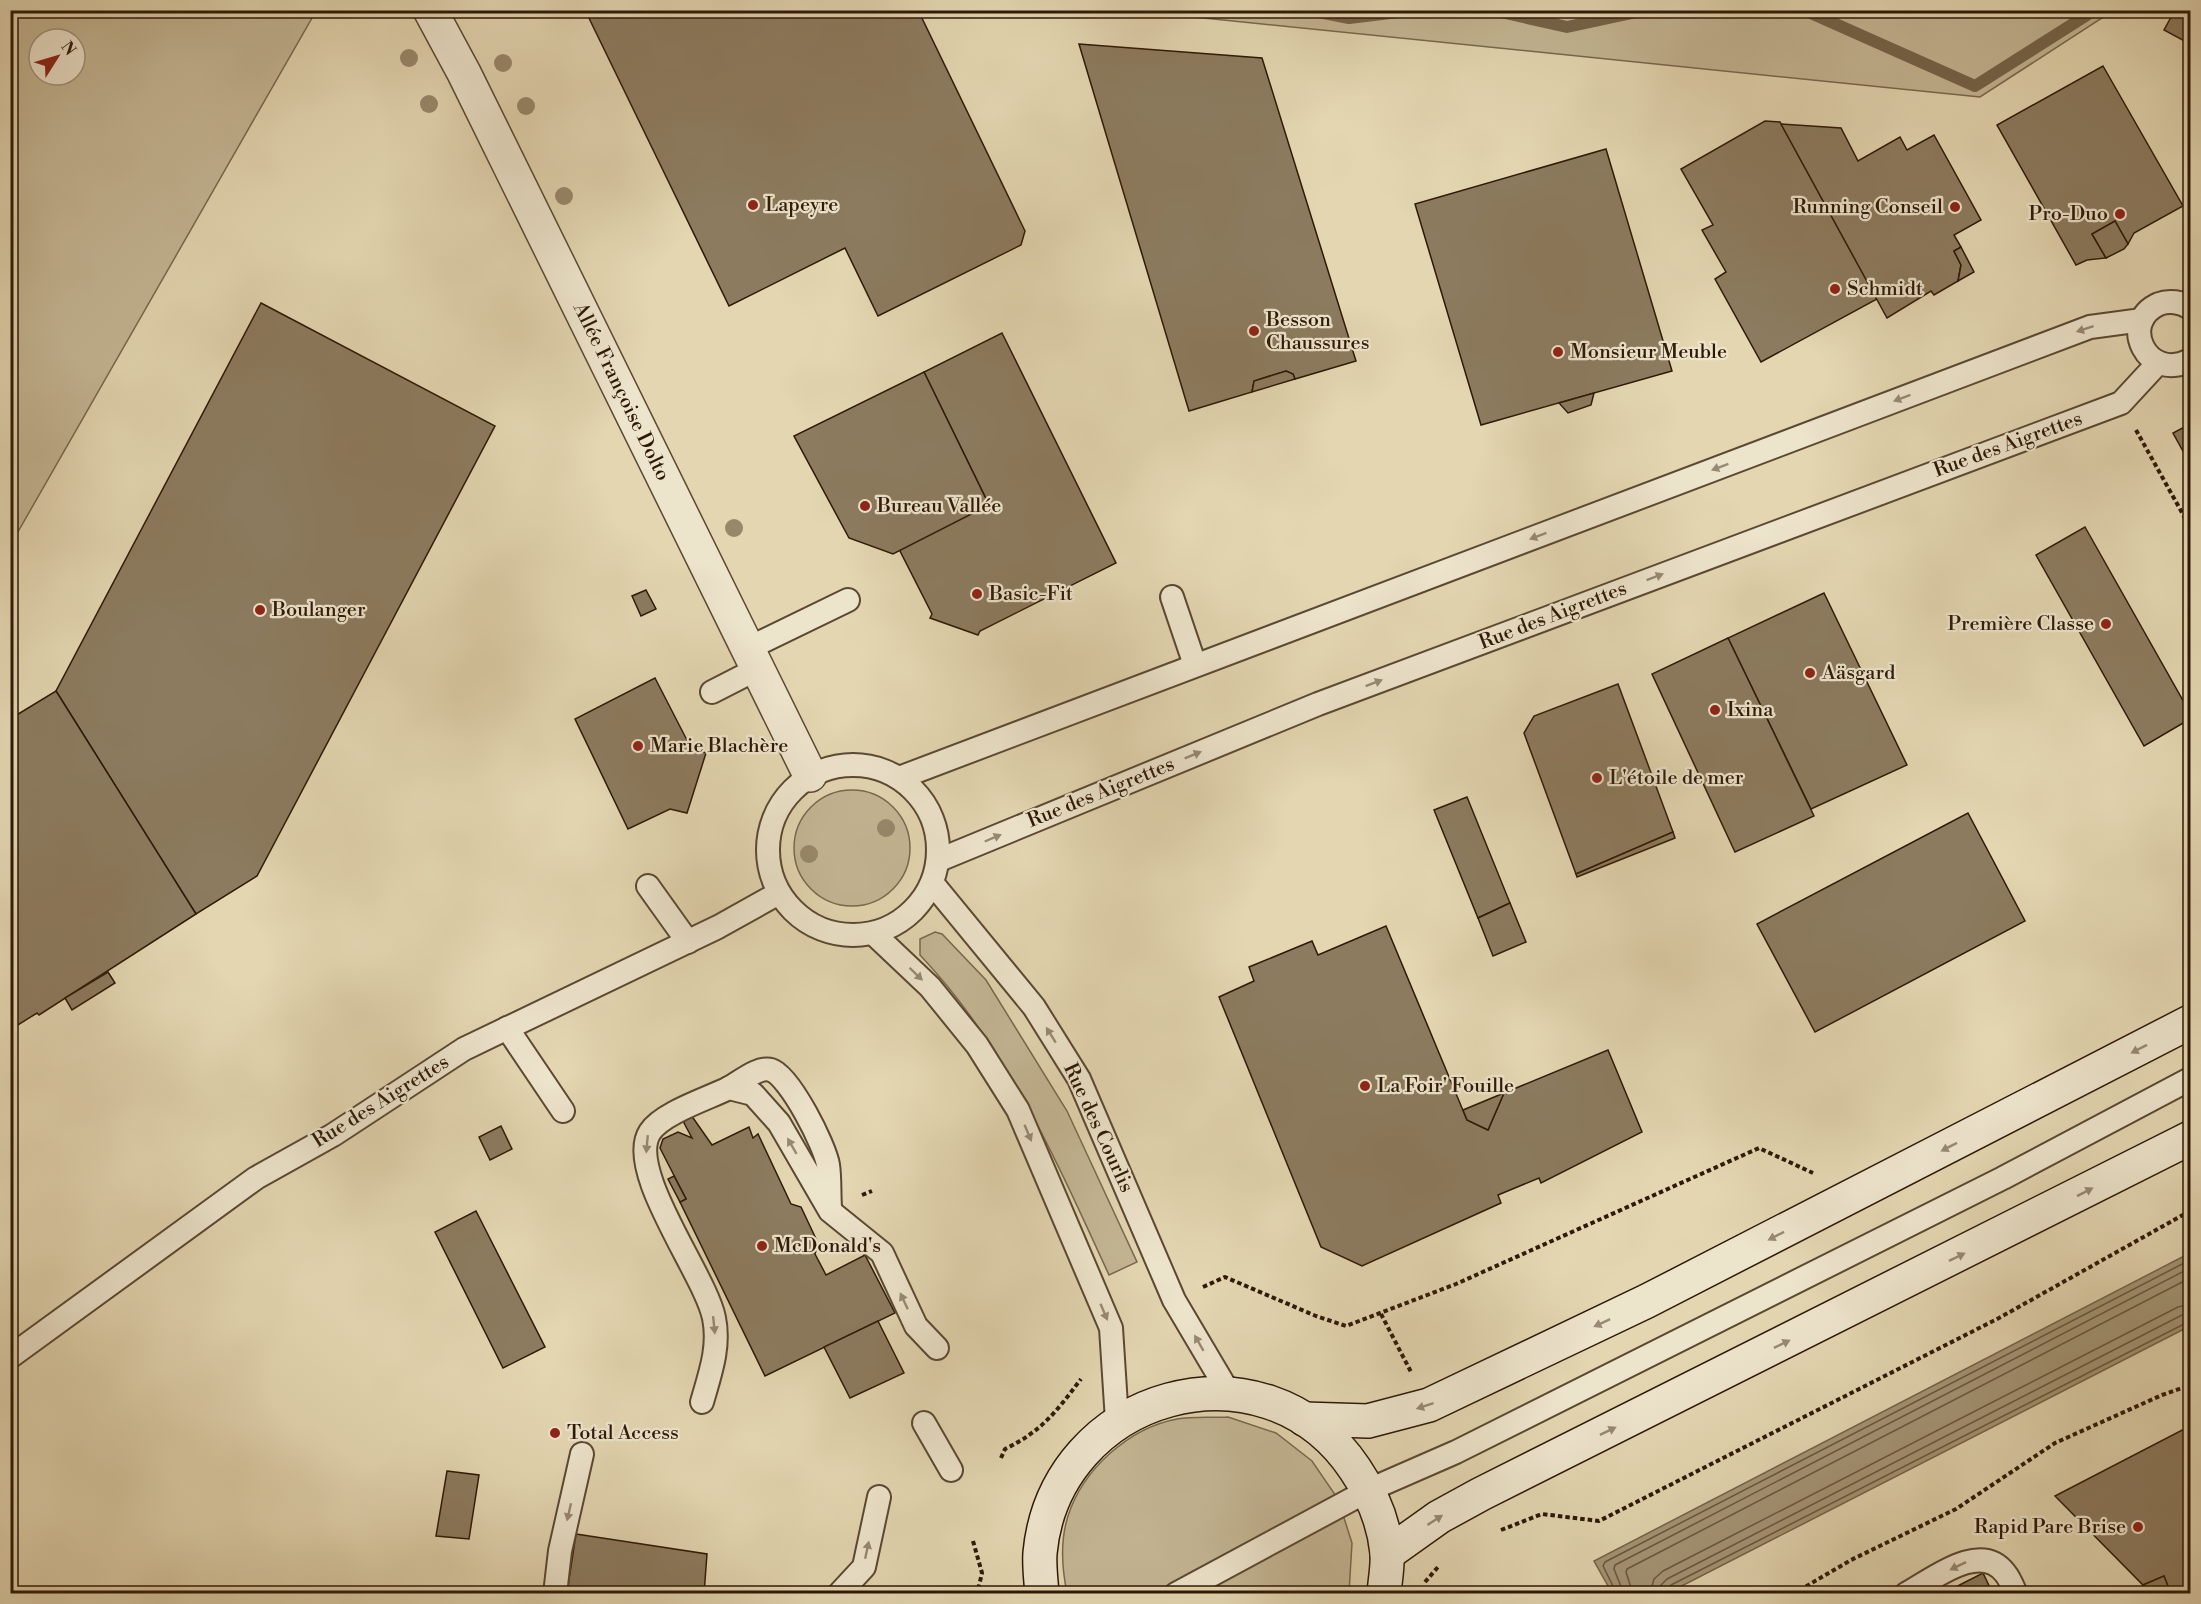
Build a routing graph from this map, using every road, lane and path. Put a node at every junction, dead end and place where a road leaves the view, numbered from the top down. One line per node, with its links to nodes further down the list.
1 (430, 10): 10 (main road, Allée Françoise Dolto)
2 (2189, 304): 3 (lane)
3 (2142, 320): 5 (lane); 11 (lane, one-way to 11)
4 (2190, 360): 5 (lane)
5 (2158, 363): 6 (lane, Rue des Aigrettes)
6 (2121, 403): 7 (path); 15 (lane, Rue des Aigrettes, one-way to 6)
7 (2190, 527)
8 (1172, 597): 11 (lane)
9 (848, 600): 10 (lane)
10 (752, 659): 12 (lane); 13 (main road, Allée Françoise Dolto)
11 (1195, 665): 14 (lane)
12 (712, 692)
13 (810, 775): 14 (lane); 18 (lane)
14 (899, 778): 15 (lane)
15 (939, 860): 16 (lane)
16 (933, 884): 19 (lane); 37 (lane, Rue des Courlis, one-way to 16)
17 (648, 886): 20 (lane)
18 (779, 893): 19 (lane); 20 (lane, Rue des Aigrettes)
19 (874, 934): 40 (lane, one-way to 40)
20 (688, 942): 22 (lane, Rue des Aigrettes)
21 (2190, 1022): 39 (main road, one-way to 39)
22 (507, 1028): 25 (lane); 33 (lane, Rue des Aigrettes)
23 (2190, 1079): 45 (lane)
24 (729, 1088): 28 (lane, one-way to 24); 28 (lane); 38 (lane, one-way to 38)
25 (563, 1111)
26 (2190, 1138): 49 (main road, one-way to 26)
27 (1816, 1175): 31 (path)
28 (830, 1211): 32 (lane, one-way to 28)
29 (2190, 1211): 47 (path)
30 (1197, 1289): 31 (path)
31 (1381, 1314): 35 (path)
32 (937, 1348)
33 (10, 1357)
34 (1084, 1369): 43 (path)
35 (1412, 1374)
36 (2190, 1385): 58 (path)
37 (1229, 1393): 39 (main road); 40 (main road)
38 (702, 1402)
39 (1305, 1419): 45 (main road)
40 (1117, 1421): 55 (main road)
41 (924, 1423): 44 (lane)
42 (582, 1454): 52 (lane, one-way to 52)
43 (1001, 1458)
44 (951, 1470)
45 (1370, 1490): 49 (main road); 56 (lane)
46 (879, 1497): 53 (lane, one-way to 46)
47 (1500, 1530)
48 (973, 1541): 54 (path)
49 (1387, 1554): 57 (main road)
50 (1440, 1566): 51 (path)
51 (1424, 1583)
52 (555, 1593)
53 (839, 1593)
54 (977, 1593)
55 (1042, 1593)
56 (1176, 1593)
57 (1384, 1593)
58 (1793, 1593)
59 (1906, 1593): 60 (lane, one-way to 59)
60 (2016, 1593)

